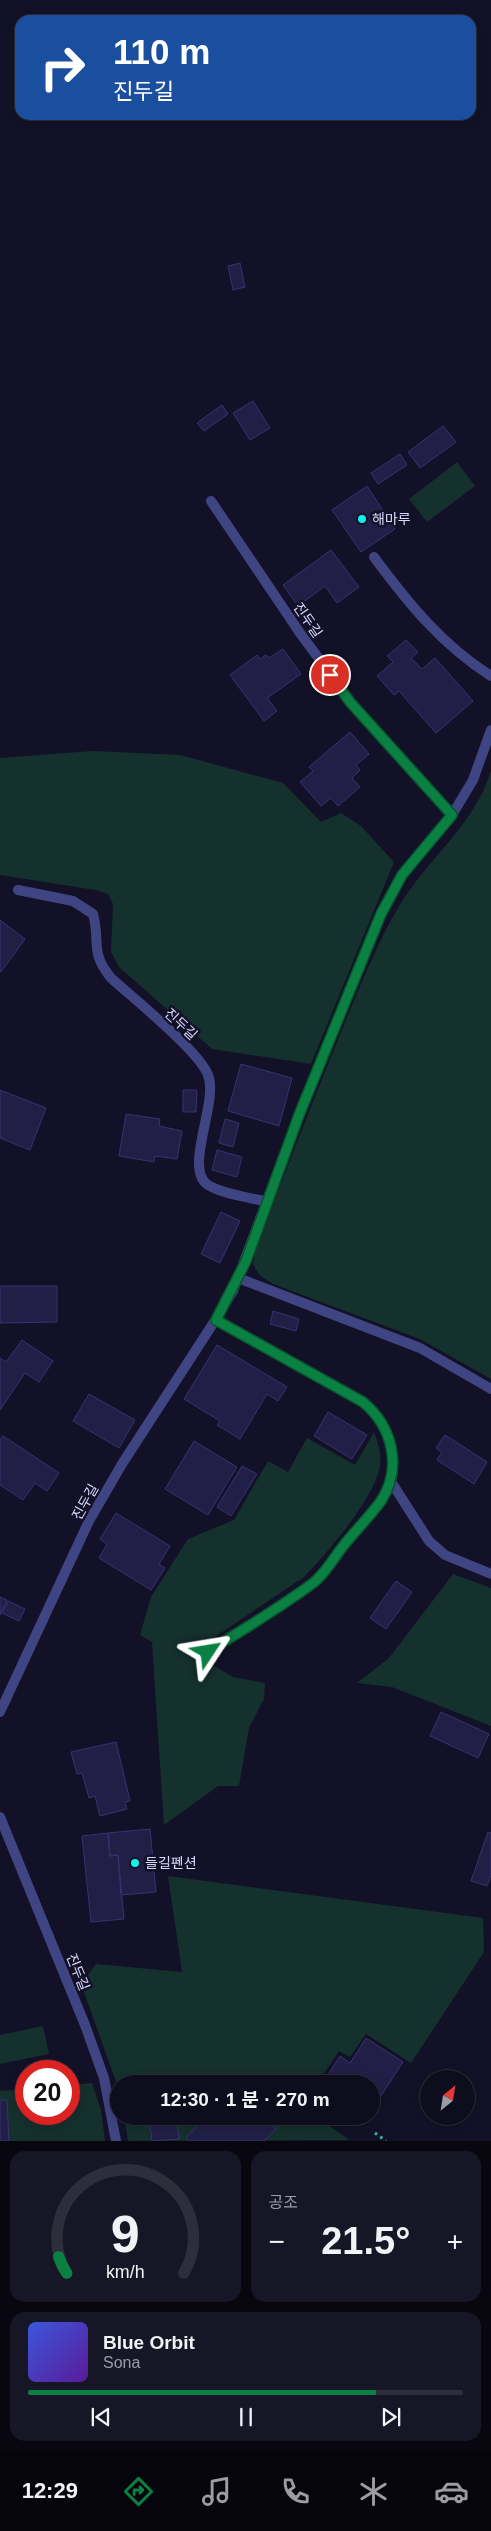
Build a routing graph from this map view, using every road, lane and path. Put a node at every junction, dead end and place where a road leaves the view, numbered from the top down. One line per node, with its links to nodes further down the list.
1 (211, 501): 5 (street, 진두길)
2 (374, 557): 3 (street)
3 (491, 676)
4 (491, 730): 5 (street, 진두길)
5 (452, 815): 7 (street, 진두길)
6 (18, 890): 7 (street, 진두길)
7 (267, 1202): 8 (street, 진두길)
8 (238, 1278): 9 (street, 진두길); 10 (street)
9 (216, 1320): 11 (street); 14 (street, 진두길)
10 (491, 1390)
11 (390, 1480): 12 (street); 13 (street)
12 (491, 1574)
13 (208, 1652)
14 (0, 1712)
15 (0, 1817): 17 (street, 진두길)
16 (375, 2133): 18 (path)
17 (116, 2141)
18 (386, 2141)

